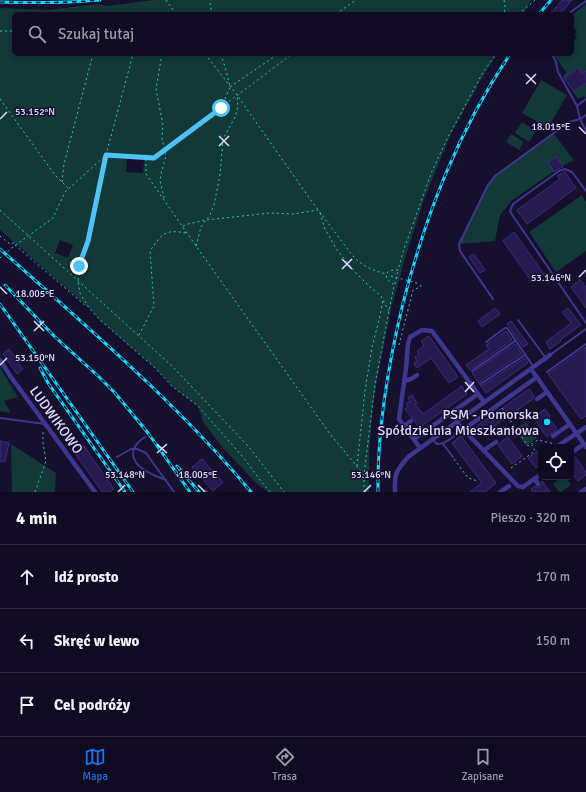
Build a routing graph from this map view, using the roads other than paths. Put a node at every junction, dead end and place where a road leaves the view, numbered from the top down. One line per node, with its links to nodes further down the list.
1 (586, 1): 2 (lane)
2 (571, 12)
3 (553, 56): 5 (lane)
4 (586, 99): 5 (lane)
5 (577, 106): 7 (lane)
6 (586, 115): 7 (lane)
7 (580, 119): 8 (lane); 10 (lane)
8 (586, 131)
9 (586, 191): 12 (lane)
10 (492, 299)
11 (518, 320): 19 (lane)
12 (586, 323)
13 (586, 329): 18 (lane)
14 (515, 341): 15 (lane); 17 (lane); 22 (lane)
15 (486, 342)
16 (586, 344): 23 (lane)
17 (525, 355): 21 (lane); 27 (lane)
18 (550, 355): 19 (street)
19 (546, 358): 21 (street)
20 (0, 360): 35 (street, LUDWIKOWO)
21 (532, 368): 25 (street); 31 (street)
22 (472, 371)
23 (547, 372)
24 (417, 375): 26 (street)
25 (537, 377): 28 (street); 39 (street)
26 (404, 381): 29 (street); 37 (street)
27 (482, 383)
28 (547, 392): 30 (street); 36 (street)
29 (478, 394): 31 (street); 44 (street)
30 (537, 399)
31 (484, 402): 34 (street)
32 (0, 418): 35 (lane)
33 (411, 421): 37 (street)
34 (456, 422): 39 (street); 45 (street)
35 (46, 424): 63 (street, LUDWIKOWO)
36 (570, 424): 41 (street); 42 (street)
37 (404, 426): 44 (street)
38 (586, 427): 41 (street)
39 (464, 430): 52 (street)
40 (457, 434): 47 (lane)
41 (576, 434): 48 (street); 49 (street)
42 (553, 436)
43 (145, 437): 51 (lane)
44 (414, 439): 50 (street)
45 (433, 439): 47 (lane); 50 (street)
46 (496, 442): 52 (street)
47 (443, 444): 55 (lane)
48 (561, 444)
49 (585, 446): 53 (street)
50 (420, 448): 65 (street)
51 (133, 449): 54 (lane); 58 (lane); 58 (lane)
52 (484, 450): 61 (street)
53 (574, 452)
54 (118, 457)
55 (452, 457)
56 (538, 476): 57 (street)
57 (535, 479): 59 (street); 61 (street)
58 (166, 480): 64 (lane)
59 (538, 484)
60 (509, 486): 66 (street)
61 (524, 489)
62 (586, 489): 67 (street)
63 (95, 492)
64 (174, 492)
65 (395, 492)
66 (500, 492)
67 (581, 492)

